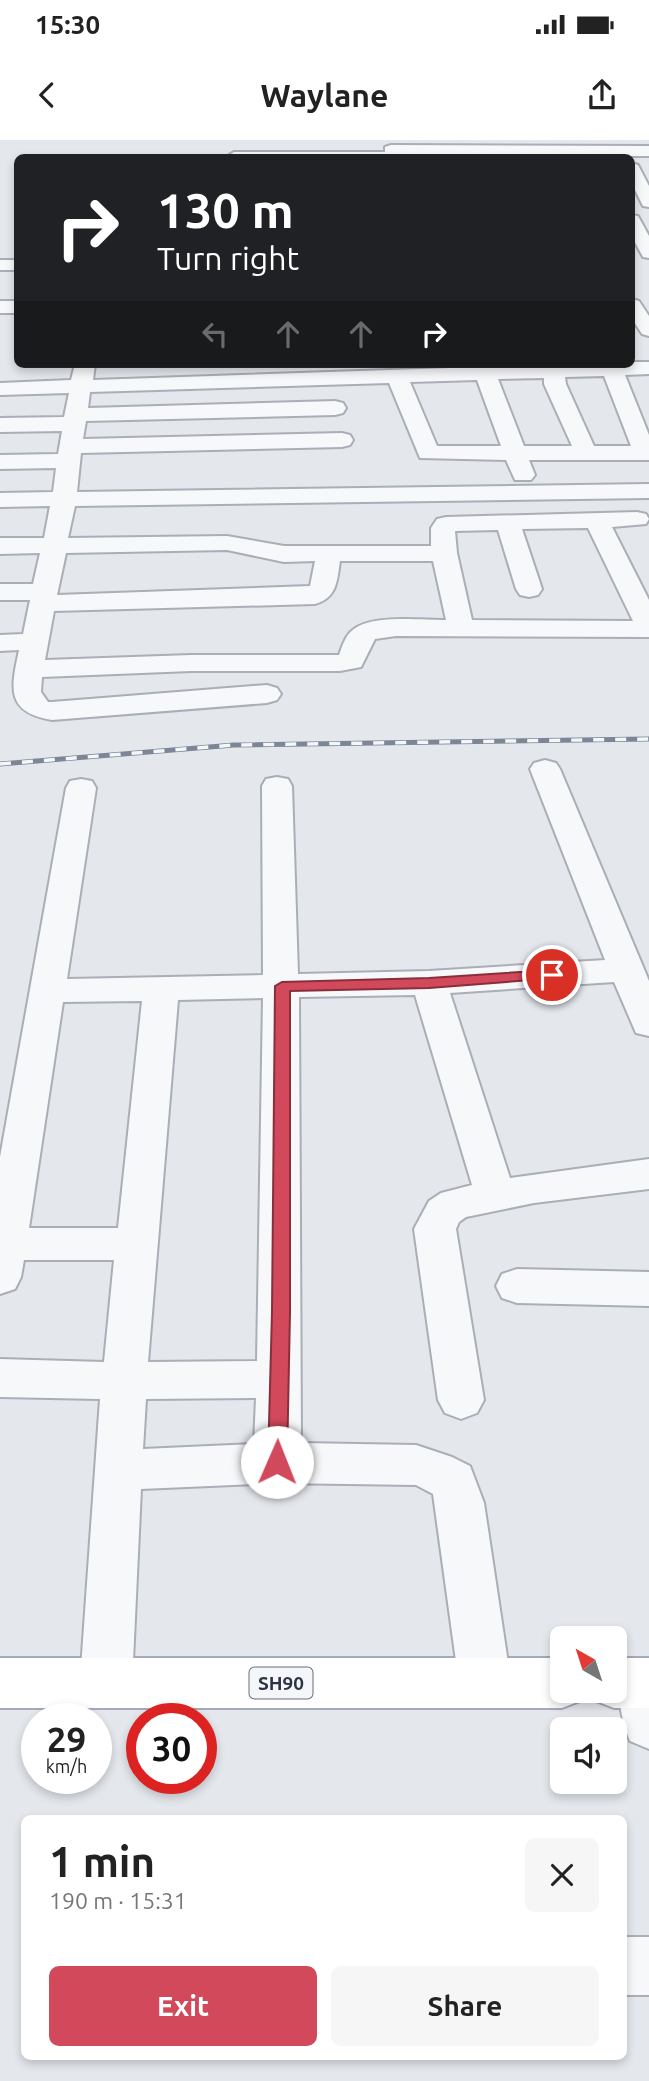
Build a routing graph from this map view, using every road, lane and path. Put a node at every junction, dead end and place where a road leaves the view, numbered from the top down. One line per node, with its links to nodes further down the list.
1 (453, 150): 2 (street); 4 (street)
2 (502, 150): 5 (street)
3 (622, 150): 5 (street); 6 (street)
4 (392, 151): 7 (street)
5 (562, 151)
6 (649, 151)
7 (346, 154)
8 (635, 173): 9 (street)
9 (647, 195)
10 (635, 226): 11 (street)
11 (649, 253)
12 (203, 368): 17 (street)
13 (298, 368): 15 (street)
14 (649, 368): 16 (street)
15 (325, 369): 19 (street); 21 (street); 23 (street)
16 (612, 369): 18 (street); 28 (street)
17 (163, 370)
18 (555, 371): 20 (street); 27 (street)
19 (391, 372): 20 (street); 29 (street)
20 (485, 372): 29 (street)
21 (84, 376): 22 (street); 25 (street)
22 (0, 389)
23 (335, 408): 25 (street); 26 (street)
24 (0, 425): 25 (street)
25 (72, 437): 26 (street); 30 (street); 34 (street)
26 (342, 440): 33 (street)
27 (586, 453): 28 (street); 29 (street)
28 (648, 453)
29 (517, 454): 32 (street)
30 (0, 462)
31 (637, 491): 32 (street); 36 (street)
32 (528, 492): 33 (street)
33 (348, 494): 34 (street)
34 (64, 499): 35 (street); 38 (street)
35 (0, 500)
36 (596, 519): 37 (street); 45 (street)
37 (507, 521): 41 (street); 42 (street)
38 (56, 545): 39 (street); 40 (street); 44 (street)
39 (0, 546)
40 (329, 553): 41 (street); 44 (street)
41 (444, 553): 46 (street)
42 (529, 589)
43 (0, 592): 44 (street)
44 (45, 597): 47 (street)
45 (649, 628): 46 (street)
46 (461, 629): 49 (street)
47 (35, 641): 48 (street); 49 (street)
48 (0, 643)
49 (29, 683): 50 (street); 51 (street)
50 (267, 694)
51 (0, 697)
52 (545, 769): 55 (street)
53 (277, 786): 57 (street)
54 (81, 788): 59 (street)
55 (626, 970): 56 (street); 60 (street)
56 (429, 983): 57 (street); 63 (street)
57 (282, 986): 58 (street); 69 (street)
58 (161, 989): 59 (street); 64 (street)
59 (48, 991): 61 (street)
60 (649, 1024)
61 (12, 1137): 65 (street)
62 (649, 1174): 63 (street)
63 (495, 1195): 71 (street)
64 (137, 1244): 65 (street); 70 (street)
65 (3, 1260)
66 (517, 1286): 67 (street)
67 (649, 1289)
68 (0, 1378): 70 (street)
69 (279, 1379): 70 (street); 72 (street)
70 (124, 1381): 73 (street)
71 (461, 1400)
72 (277, 1462): 73 (street); 75 (street)
73 (119, 1470): 77 (street)
74 (0, 1683): 77 (main road, SH90)
75 (485, 1683): 76 (main road, SH90); 77 (main road, SH90)
76 (550, 1683)
77 (106, 1684)
78 (627, 1966): 79 (street)
79 (649, 1966)

